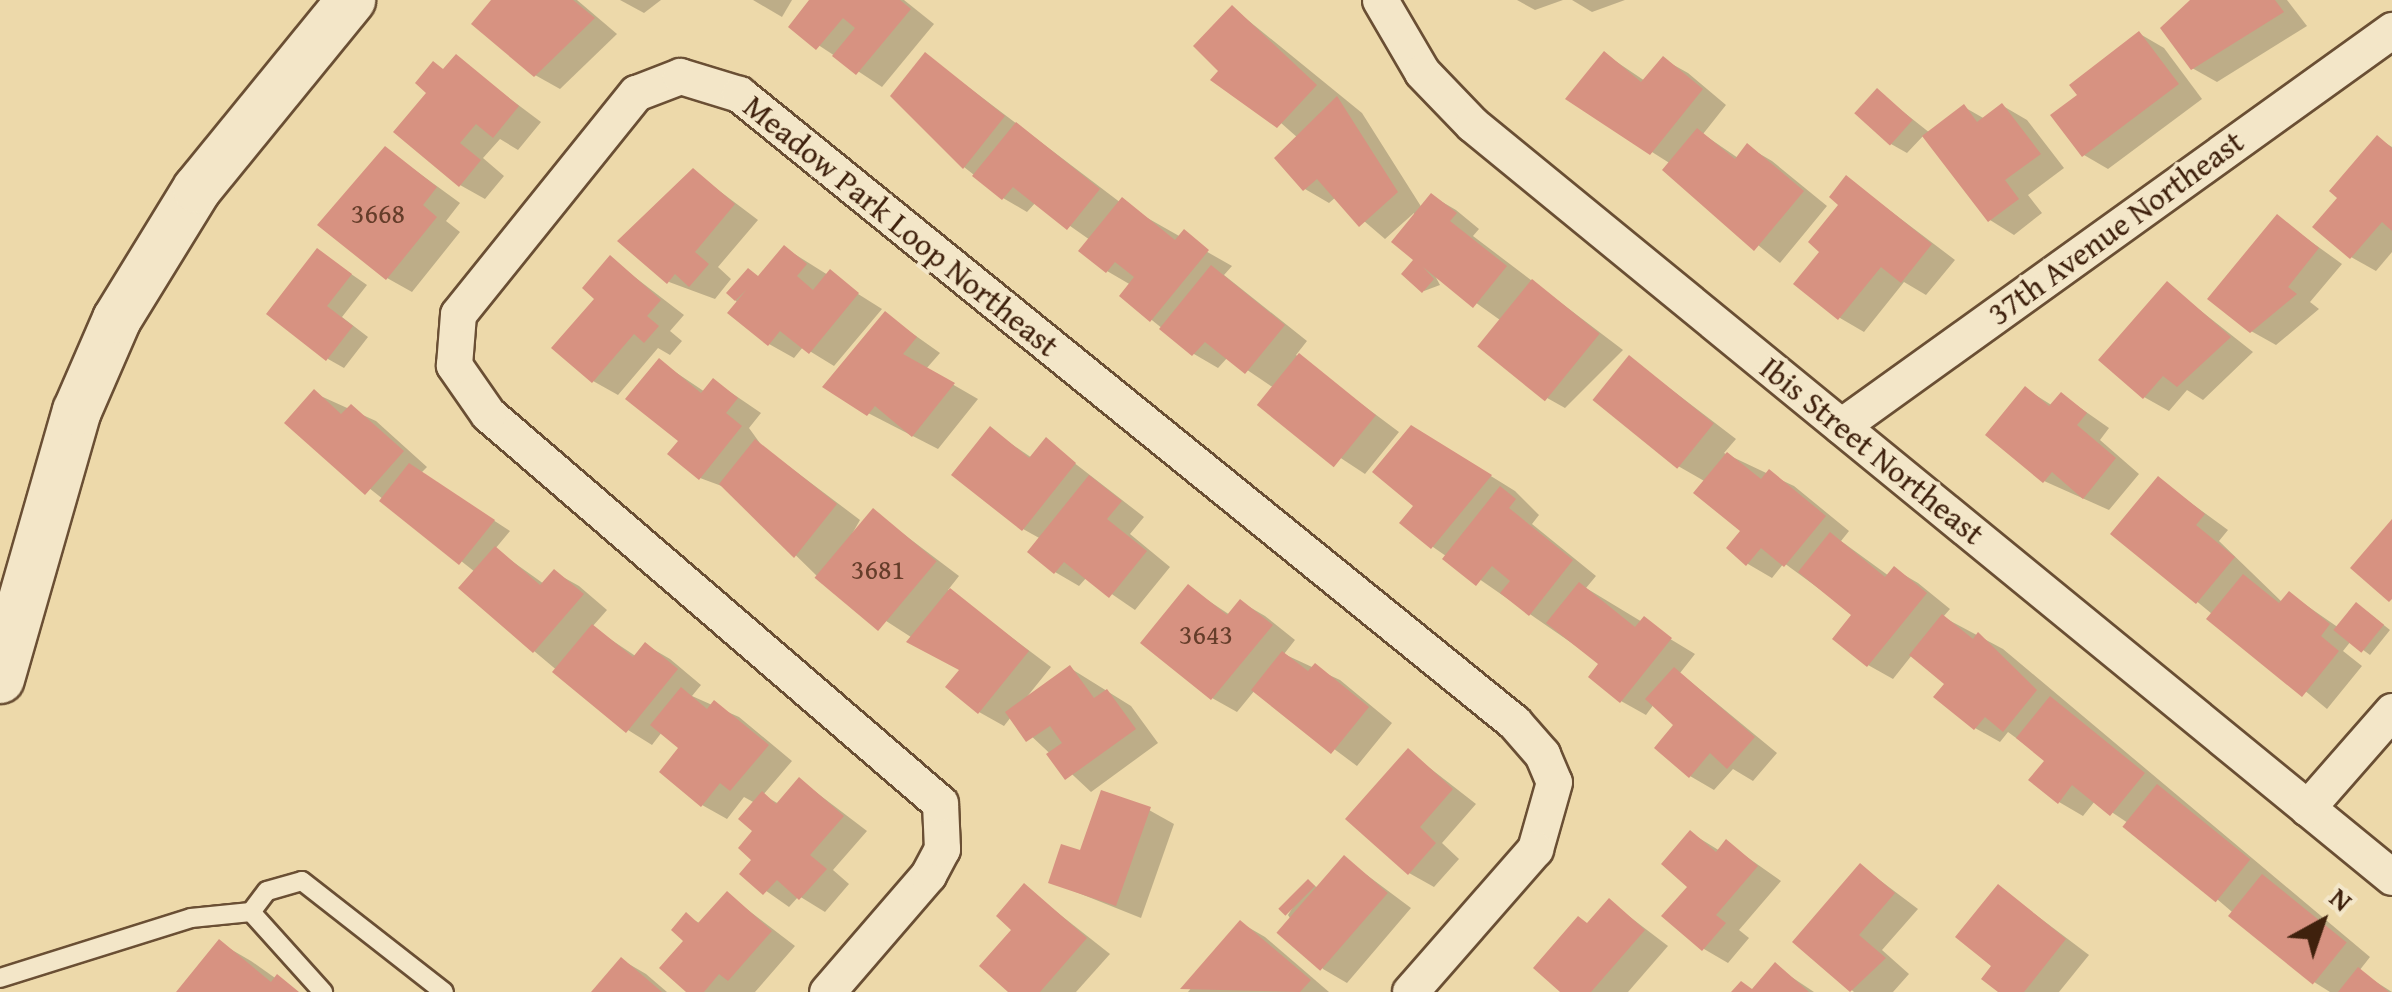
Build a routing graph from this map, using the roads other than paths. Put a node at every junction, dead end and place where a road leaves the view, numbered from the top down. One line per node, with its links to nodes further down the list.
1 (351, 0): 5 (main road)
2 (1380, 0): 4 (street, Ibis Street Northeast)
3 (2392, 30): 4 (street, 37th Avenue Northeast)
4 (1841, 426): 7 (street, Ibis Street Northeast)
5 (0, 679)
6 (2392, 711): 7 (street)
7 (2307, 808): 8 (street, Ibis Street Northeast)
8 (2392, 877)
9 (251, 912): 10 (lane); 11 (lane); 12 (lane)
10 (0, 978)
11 (324, 992)
12 (444, 992)
13 (827, 992): 14 (street, Meadow Park Loop Northeast)
14 (1410, 992)

